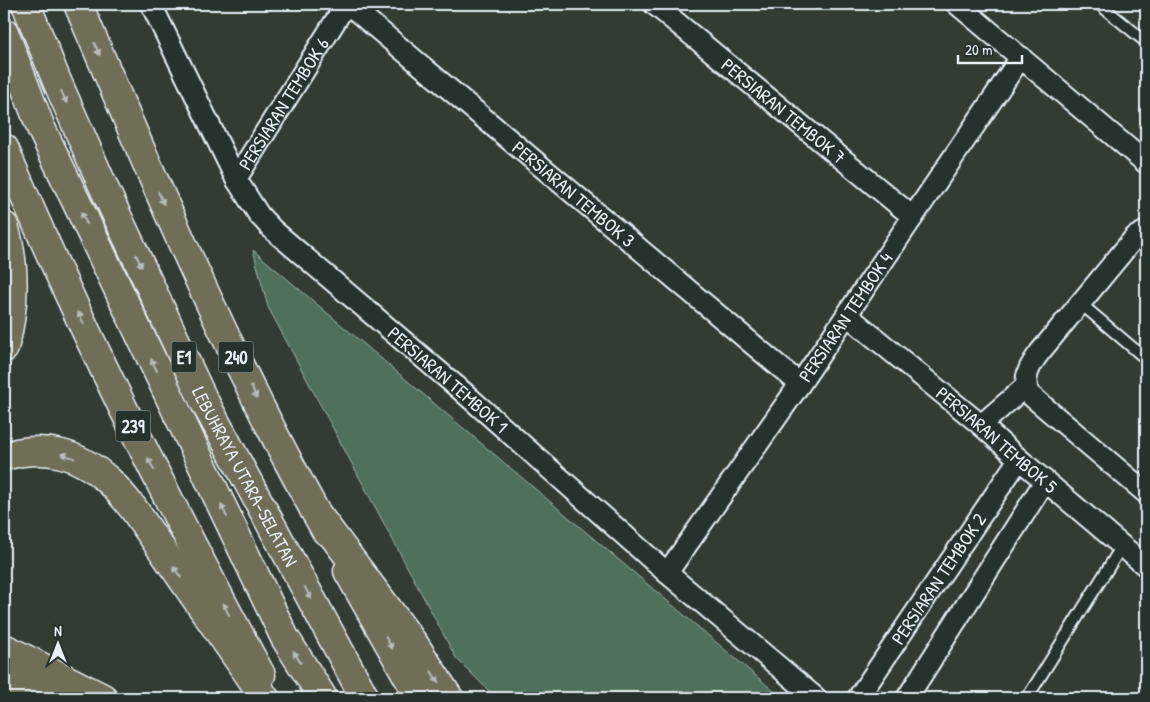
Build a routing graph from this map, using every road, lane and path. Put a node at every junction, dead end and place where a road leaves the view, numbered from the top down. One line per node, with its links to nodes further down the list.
1 (26, 4): 39 (main road, LEBUHRAYA UTARA–SELATAN / E1, one-way to 39)
2 (78, 4): 28 (main road, 240, one-way to 28)
3 (150, 4): 13 (street, PERSIARAN TEMBOK 1)
4 (347, 4): 13 (street, PERSIARAN TEMBOK 6); 21 (street, PERSIARAN TEMBOK 3)
5 (654, 4): 14 (street, PERSIARAN TEMBOK 7)
6 (957, 4): 10 (street)
7 (1099, 4): 9 (lane)
8 (4, 32): 38 (main road, LEBUHRAYA UTARA–SELATAN / E1, one-way to 8)
9 (1146, 42)
10 (1021, 57): 12 (street); 14 (street, PERSIARAN TEMBOK 4)
11 (4, 148): 37 (main road, 239, one-way to 11)
12 (1146, 163)
13 (236, 179): 31 (street, PERSIARAN TEMBOK 1)
14 (913, 217): 18 (street, PERSIARAN TEMBOK 4)
15 (4, 226): 19 (main road)
16 (1146, 232): 17 (street)
17 (1080, 303): 20 (lane); 22 (street)
18 (847, 315): 21 (street, PERSIARAN TEMBOK 4); 23 (street, PERSIARAN TEMBOK 5)
19 (4, 348)
20 (1146, 359)
21 (800, 384): 31 (street, PERSIARAN TEMBOK 4)
22 (1026, 386): 23 (street); 27 (street)
23 (981, 425): 25 (street, PERSIARAN TEMBOK 5)
24 (4, 456): 36 (main road, one-way to 24)
25 (1019, 459): 26 (street, PERSIARAN TEMBOK 5); 43 (street, PERSIARAN TEMBOK 2)
26 (1045, 481): 29 (street, PERSIARAN TEMBOK 5); 44 (street)
27 (1146, 493)
28 (314, 510): 40 (main road, 240, one-way to 40); 41 (main road, one-way to 41)
29 (1122, 546): 30 (street, PERSIARAN TEMBOK 5); 45 (lane)
30 (1146, 566)
31 (667, 573): 42 (street, PERSIARAN TEMBOK 1)
32 (4, 648): 35 (main road)
33 (4, 678): 34 (main road)
34 (46, 698)
35 (103, 698)
36 (265, 698)
37 (273, 698)
38 (322, 698)
39 (364, 698)
40 (420, 698)
41 (449, 698)
42 (816, 698)
43 (858, 698)
44 (907, 698)
45 (1028, 698)

